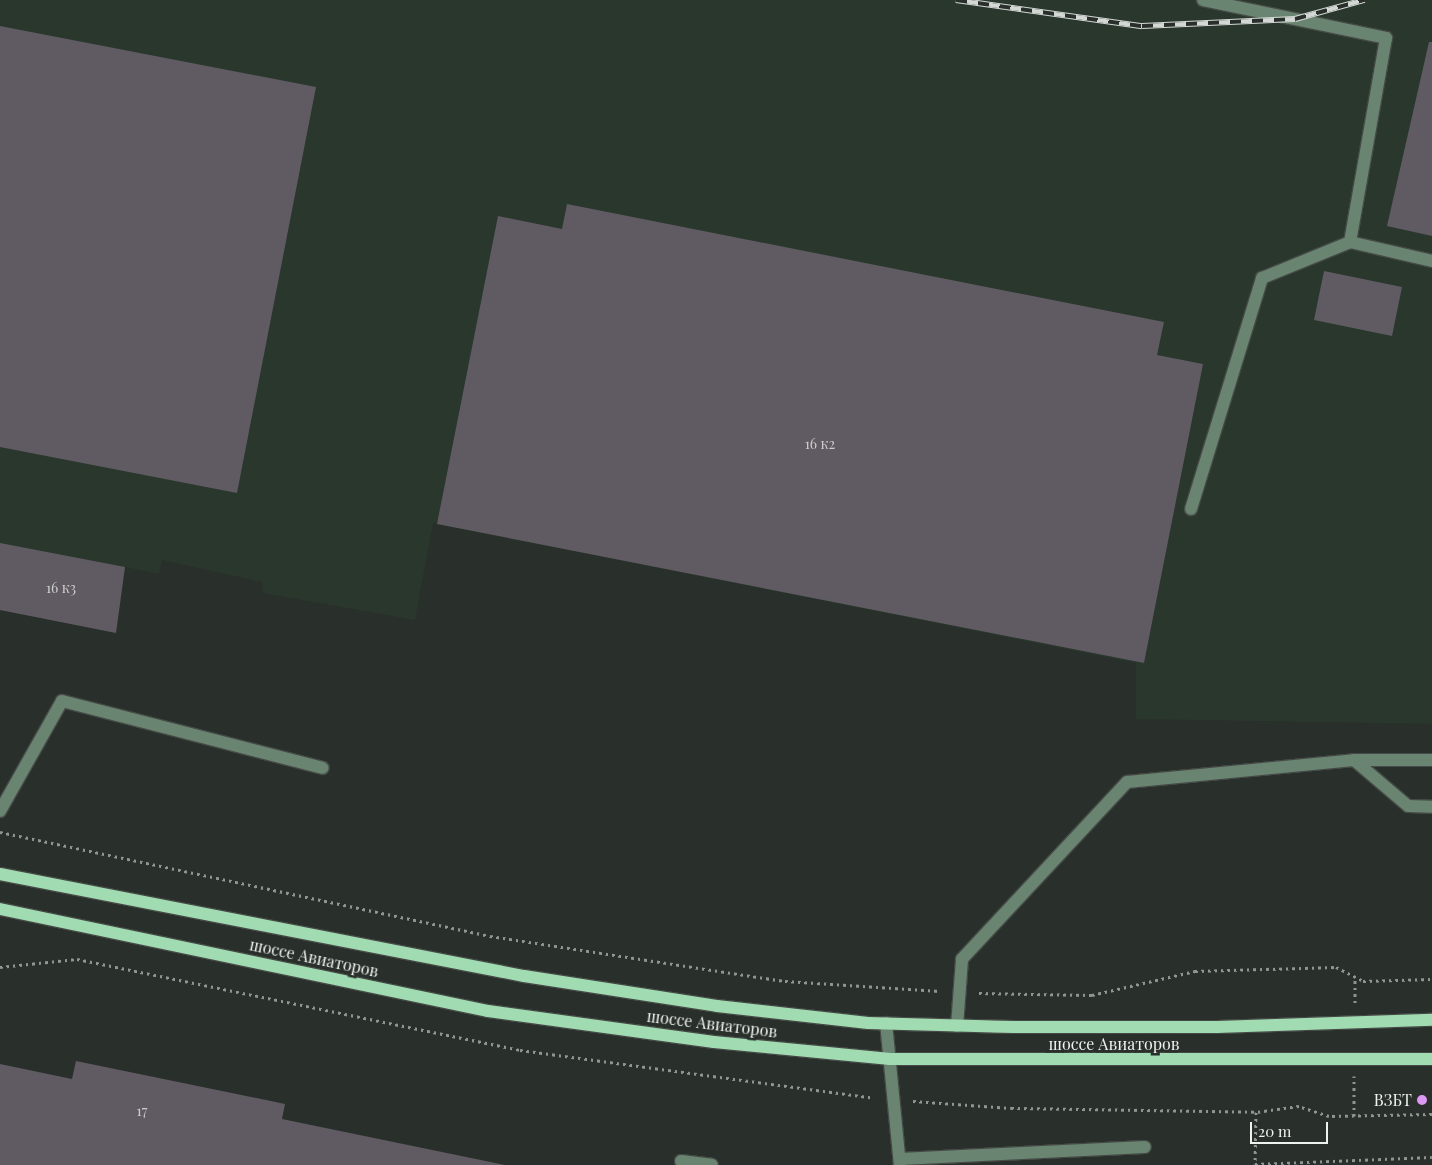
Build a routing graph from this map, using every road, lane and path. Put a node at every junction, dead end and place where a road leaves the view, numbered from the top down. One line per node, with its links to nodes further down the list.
1 (1203, 0): 2 (street)
2 (1350, 242): 3 (street); 4 (street)
3 (1432, 261)
4 (1191, 509)
5 (1354, 760): 6 (street); 8 (street); 15 (street)
6 (1432, 760)
7 (323, 768): 9 (street)
8 (1432, 807)
9 (0, 811)
10 (0, 832): 15 (path)
11 (0, 874): 17 (main road, шоссе Авиаторов)
12 (0, 909): 20 (main road, шоссе Авиаторов)
13 (0, 967): 21 (path)
14 (1432, 979): 15 (path)
15 (960, 992): 18 (street)
16 (1432, 1020): 18 (main road, шоссе Авиаторов)
17 (886, 1024): 18 (main road, шоссе Авиаторов); 20 (street)
18 (956, 1026)
19 (1432, 1059): 20 (main road, шоссе Авиаторов)
20 (890, 1060): 21 (street)
21 (895, 1100): 22 (path); 27 (street)
22 (1256, 1112): 23 (path); 25 (path)
23 (1432, 1114)
24 (1145, 1146): 27 (street)
25 (1432, 1156)
26 (681, 1161): 28 (street)
27 (900, 1162)
28 (712, 1165)

